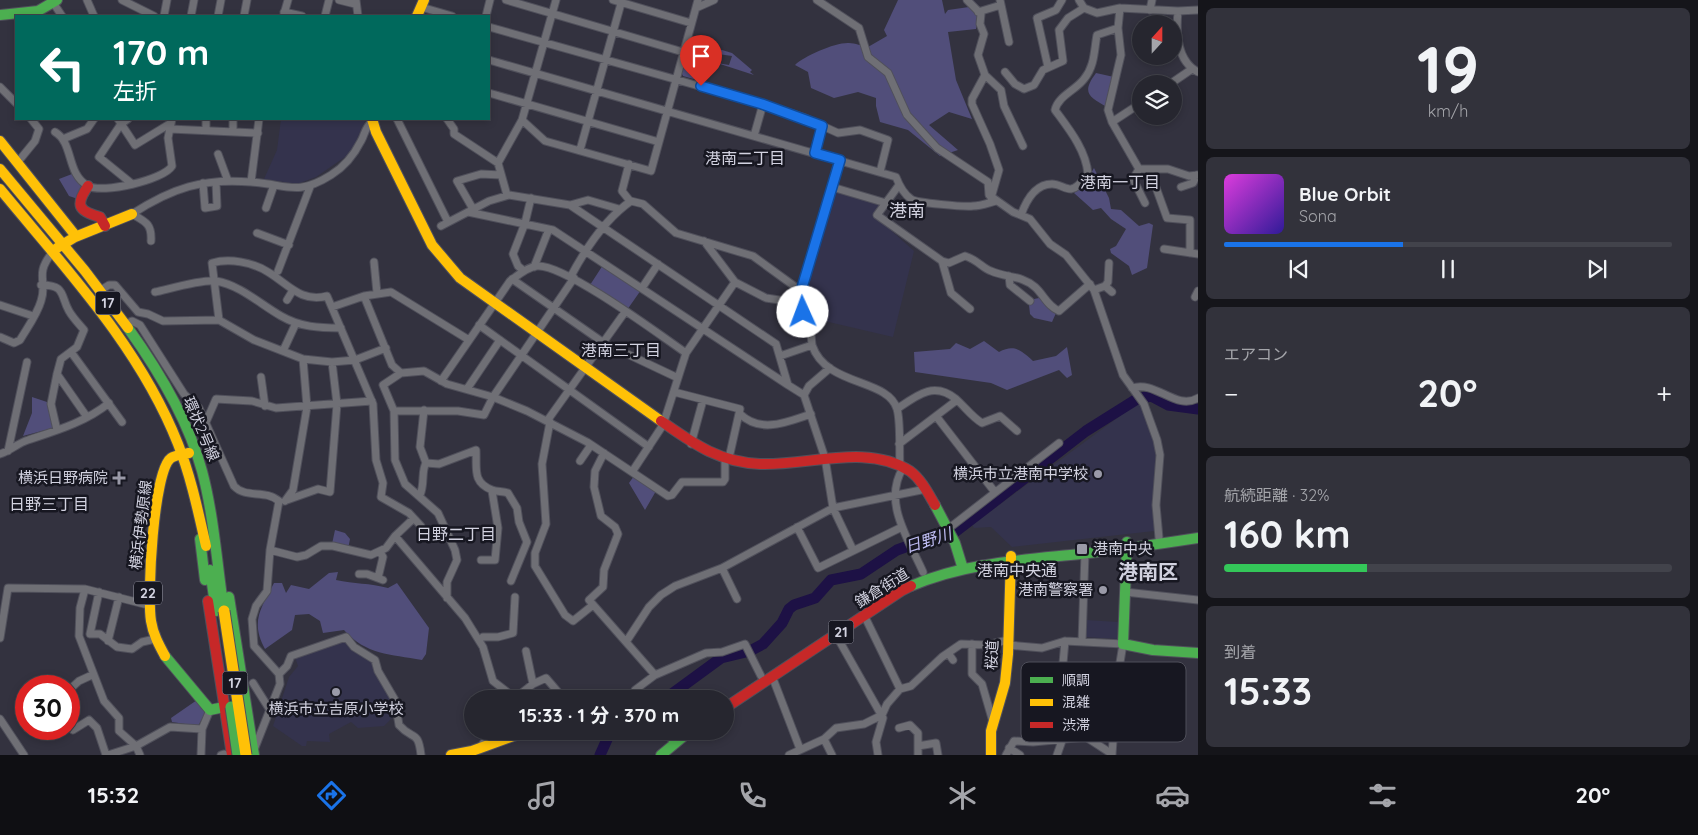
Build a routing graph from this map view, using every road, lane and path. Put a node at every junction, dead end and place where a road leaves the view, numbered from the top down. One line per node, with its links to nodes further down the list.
1 (87, 0): 38 (street)
2 (122, 0): 39 (street)
3 (167, 0): 40 (street)
4 (194, 0): 41 (street)
5 (221, 0): 42 (street)
6 (247, 0): 43 (street)
7 (288, 0): 35 (street)
8 (329, 0): 44 (street)
9 (340, 0): 23 (street)
10 (490, 0): 47 (street)
11 (506, 0): 33 (street)
12 (556, 0): 33 (street)
13 (613, 0): 21 (street)
14 (698, 0): 26 (street)
15 (714, 0): 26 (street)
16 (816, 0): 124 (street)
17 (967, 0): 32 (street)
18 (1062, 0): 57 (street)
19 (1079, 0): 27 (street)
20 (1152, 0): 29 (street)
21 (622, 1): 48 (street); 51 (street)
22 (56, 2): 34 (main road); 37 (street)
23 (355, 2): 45 (street)
24 (1001, 2): 32 (street); 53 (street)
25 (421, 8): 46 (street)
26 (696, 8): 48 (street)
27 (1084, 8): 28 (street); 57 (street)
28 (1120, 8): 29 (street); 50 (street)
29 (1150, 10): 31 (street)
30 (1198, 10): 31 (street)
31 (1178, 11): 58 (street)
32 (978, 12): 61 (street)
33 (552, 13): 51 (street); 52 (street)
34 (42, 14): 36 (main road)
35 (284, 14)
36 (0, 15)
37 (62, 15)
38 (94, 15)
39 (152, 15)
40 (164, 15)
41 (191, 15)
42 (220, 15)
43 (244, 15)
44 (324, 15)
45 (358, 15)
46 (448, 15)
47 (486, 15)
48 (691, 23): 54 (street)
49 (490, 27): 52 (street)
50 (1118, 28): 84 (street); 133 (street)
51 (613, 31): 54 (street); 56 (street)
52 (544, 42): 56 (street); 60 (street)
53 (1009, 42)
54 (683, 52): 63 (street)
55 (490, 60): 60 (street)
56 (605, 60): 63 (street); 65 (street)
57 (1048, 67): 59 (street)
58 (1195, 70): 62 (street)
59 (1005, 72)
60 (535, 73): 65 (street); 68 (street)
61 (985, 75): 96 (street); 124 (street)
62 (1182, 77)
63 (676, 79): 69 (street); 71 (street)
64 (0, 87): 67 (street)
65 (596, 90): 71 (street); 83 (street)
66 (490, 93): 68 (street)
67 (15, 102)
68 (526, 104): 81 (street); 83 (street)
69 (762, 104): 86 (street); 92 (street)
70 (1132, 109): 84 (street)
71 (666, 111): 92 (street); 95 (street)
72 (32, 120): 87 (street)
73 (39, 120): 87 (street)
74 (93, 120): 93 (street)
75 (206, 120): 88 (street)
76 (233, 120): 89 (street)
77 (259, 120): 91 (street)
78 (372, 120): 118 (street); 174 (main road)
79 (398, 120): 131 (street)
80 (448, 120): 102 (street)
81 (522, 120): 97 (street); 102 (street)
82 (119, 121): 85 (street); 113 (street)
83 (588, 121): 95 (street); 97 (street)
84 (1112, 122): 105 (street)
85 (171, 124): 88 (street); 113 (street)
86 (822, 126): 98 (street); 107 (street)
87 (39, 129): 101 (street)
88 (206, 130): 89 (street)
89 (233, 131): 91 (street)
90 (55, 132): 93 (street)
91 (258, 133): 112 (street)
92 (754, 136): 98 (street)
93 (63, 139): 117 (street)
94 (0, 141): 101 (main road)
95 (659, 142): 103 (street)
96 (1023, 146)
97 (580, 150): 103 (street)
98 (815, 153): 100 (street)
99 (218, 154): 110 (street)
100 (840, 160): 107 (street); 119 (street)
101 (17, 163): 139 (main road)
102 (498, 163): 108 (street)
103 (629, 164): 125 (street)
104 (0, 169): 142 (main road, 環状2号線 / 17)
105 (1139, 169): 106 (street); 127 (street)
106 (1150, 171): 109 (street); 147 (street)
107 (880, 172): 116 (street)
108 (501, 175): 122 (street); 131 (street)
109 (1198, 175): 120 (street)
110 (228, 181): 111 (street); 112 (street)
111 (216, 182): 114 (street); 114 (street)
112 (250, 182): 115 (street)
113 (131, 183): 117 (street)
114 (203, 183): 132 (street)
115 (274, 185): 118 (street); 129 (street)
116 (899, 185): 124 (street); 126 (street)
117 (88, 186): 135 (main road)
118 (310, 187): 143 (street)
119 (832, 187): 126 (street); 167 (street)
120 (1180, 188)
121 (0, 189): 146 (main road, 環状2号線 / 17)
122 (507, 195): 123 (street); 131 (street)
123 (531, 198): 128 (street); 134 (street)
124 (994, 199): 133 (street)
125 (630, 202): 130 (street); 140 (street)
126 (886, 203): 149 (street)
127 (1144, 203)
128 (570, 205): 130 (street); 136 (street)
129 (266, 208)
130 (619, 209): 136 (street)
131 (471, 210): 134 (street)
132 (132, 214): 135 (main road); 141 (street)
133 (1021, 215): 163 (street)
134 (525, 223): 137 (street); 155 (street)
135 (105, 226): 139 (main road)
136 (604, 227): 145 (street); 151 (street)
137 (549, 229): 145 (street); 153 (street)
138 (256, 233): 143 (street)
139 (75, 234): 142 (main road)
140 (704, 240): 160 (street); 167 (street)
141 (151, 241)
142 (62, 244): 146 (main road); 165 (main road, 環状2号線 / 17)
143 (289, 245): 154 (street)
144 (1164, 249): 147 (street)
145 (585, 250): 157 (street); 164 (street)
146 (52, 253): 161 (street); 249 (main road, 環状2号線 / 17)
147 (1190, 253): 148 (street)
148 (1198, 254)
149 (942, 261): 156 (street); 179 (street)
150 (374, 262): 170 (street)
151 (658, 264): 164 (street); 176 (street)
152 (1109, 264): 162 (street)
153 (534, 267): 155 (street); 157 (street)
154 (278, 271)
155 (524, 271): 158 (street)
156 (1009, 276): 163 (street); 173 (street)
157 (572, 277): 178 (street); 180 (street)
158 (512, 279): 174 (street); 178 (street)
159 (214, 281): 166 (street); 168 (street); 183 (street); 184 (street)
160 (735, 282): 176 (street); 181 (street)
161 (41, 285): 182 (street); 197 (street)
162 (1105, 286): 163 (street); 169 (street)
163 (1092, 287): 214 (street)
164 (642, 288): 188 (street)
165 (99, 290): 183 (street); 185 (main road, 環状2号線 / 17)
166 (293, 290): 172 (street); 177 (street)
167 (801, 291): 181 (street)
168 (154, 292)
169 (1112, 292)
170 (377, 293): 171 (street); 191 (street)
171 (364, 296): 177 (street); 195 (street)
172 (288, 300)
173 (1030, 301)
174 (494, 303): 186 (street); 189 (main road)
175 (0, 305): 182 (street)
176 (719, 305): 188 (street); 200 (street)
177 (332, 307): 187 (street)
178 (553, 308): 189 (street); 193 (street)
179 (970, 309)
180 (625, 312): 193 (street); 198 (street)
181 (803, 312): 194 (street)
182 (33, 316): 190 (street)
183 (219, 320): 196 (street)
184 (296, 323): 187 (street); 196 (street)
185 (125, 325): 235 (street); 245 (main road, 環状2号線 / 17)
186 (479, 325): 191 (street); 192 (street)
187 (341, 328): 202 (street)
188 (703, 329): 198 (street); 212 (street)
189 (536, 332): 199 (street); 205 (main road)
190 (0, 337)
191 (469, 340): 211 (street)
192 (500, 340): 199 (street); 213 (street)
193 (604, 342): 205 (street); 210 (street)
194 (812, 345): 200 (street); 206 (street)
195 (386, 348): 202 (street); 207 (street)
196 (283, 351): 201 (street)
197 (71, 352): 208 (street); 223 (street)
198 (686, 353): 210 (street)
199 (521, 355): 215 (street); 217 (street)
200 (780, 356): 212 (street)
201 (303, 359): 204 (street); 226 (street)
202 (355, 360): 204 (street); 222 (street)
203 (28, 362): 246 (street)
204 (332, 362): 224 (street)
205 (586, 368): 215 (street); 237 (main road)
206 (830, 368): 218 (street); 227 (street)
207 (400, 373): 211 (street); 229 (street)
208 (57, 374): 233 (street); 238 (street)
209 (261, 377): 225 (street)
210 (678, 378): 216 (street)
211 (440, 381): 213 (street)
212 (788, 385): 218 (street)
213 (466, 389): 217 (street)
214 (1134, 389): 219 (street); 273 (street)
215 (570, 390): 236 (street); 244 (street)
216 (674, 392): 220 (street); 237 (street)
217 (493, 396): 228 (street); 236 (street)
218 (804, 396): 231 (street)
219 (1198, 398)
220 (703, 400): 230 (street); 241 (street)
221 (957, 400): 227 (street); 232 (street); 239 (street)
222 (372, 401): 224 (street); 265 (street)
223 (109, 403): 233 (street); 234 (street)
224 (337, 404): 226 (street); 262 (street)
225 (265, 406): 226 (street); 235 (street)
226 (307, 407): 262 (street)
227 (898, 409): 242 (street)
228 (424, 410): 229 (street); 253 (street)
229 (394, 412): 260 (street)
230 (740, 414): 231 (street); 250 (street)
231 (812, 414): 251 (street)
232 (936, 416): 242 (street); 259 (street)
233 (87, 417): 238 (street)
234 (122, 422)
235 (206, 422): 263 (street)
236 (548, 422): 243 (street); 296 (street)
237 (663, 425): 241 (main road); 244 (street)
238 (57, 430): 246 (street)
239 (1017, 430)
240 (1059, 443): 259 (street)
241 (691, 444): 250 (main road)
242 (899, 444): 254 (street)
243 (591, 445): 247 (street); 252 (street)
244 (649, 446): 255 (street)
245 (196, 450): 249 (main road, 横浜伊勢原線 / 22); 256 (main road, 環状2号線 / 17)
246 (8, 451): 248 (street)
247 (604, 453): 255 (street); 296 (street)
248 (0, 454)
249 (183, 455): 266 (main road, 環状2号線 / 17); 295 (main road, 横浜伊勢原線 / 22)
250 (727, 458): 251 (main road); 255 (street)
251 (825, 458): 254 (main road); 264 (street)
252 (580, 461)
253 (426, 463): 258 (street); 260 (street)
254 (902, 468): 257 (main road); 261 (street)
255 (632, 472)
256 (206, 488): 297 (main road, 環状2号線 / 17); 339 (main road)
257 (926, 489): 261 (street); 271 (main road)
258 (492, 491): 281 (street); 286 (street)
259 (994, 491): 271 (street)
260 (420, 495): 292 (street)
261 (894, 496): 264 (street); 269 (street)
262 (287, 500): 263 (street)
263 (279, 506): 276 (street)
264 (833, 508): 268 (street); 277 (street)
265 (413, 519): 267 (street); 272 (street)
266 (201, 522): 297 (main road, 環状2号線 / 17); 330 (main road)
267 (422, 526)
268 (796, 527): 277 (street); 283 (street)
269 (902, 527): 277 (street); 284 (street)
270 (1198, 531): 273 (main road, 鎌倉街道 / 21)
271 (950, 533): 282 (main road)
272 (394, 536): 278 (street); 292 (street)
273 (1158, 538): 275 (main road, 鎌倉街道 / 21)
274 (1198, 538): 275 (main road, 鎌倉街道 / 21)
275 (1127, 545): 279 (main road, 鎌倉街道 / 21); 280 (main road, 鎌倉街道 / 21); 289 (main road)
276 (270, 550): 278 (street); 316 (street)
277 (853, 550)
278 (380, 552): 285 (street)
279 (1085, 553): 280 (main road, 鎌倉街道 / 21); 307 (street)
280 (1011, 558): 282 (main road, 鎌倉街道 / 21); 306 (main road, 桜道)
281 (482, 560)
282 (962, 565): 284 (main road, 鎌倉街道 / 21); 298 (main road, 鎌倉街道 / 21)
283 (722, 568): 293 (street); 305 (street)
284 (923, 572): 319 (main road, 鎌倉街道 / 21)
285 (359, 574)
286 (511, 581)
287 (85, 589): 288 (street); 300 (street); 317 (street)
288 (99, 592): 290 (street); 303 (street)
289 (1125, 592): 294 (street); 309 (main road)
290 (119, 597): 295 (street); 303 (street)
291 (515, 597): 301 (street)
292 (447, 598): 324 (street)
293 (737, 599)
294 (1198, 600)
295 (148, 605): 302 (main road, 横浜伊勢原線 / 22)
296 (593, 605): 305 (street)
297 (220, 612): 353 (main road, 環状2号線 / 17, bridge); 360 (main road, 環状2号線 / 17, bridge)
298 (865, 617): 299 (main road, 鎌倉街道 / 21); 323 (street)
299 (836, 635): 319 (main road, 鎌倉街道 / 21); 333 (street)
300 (0, 638)
301 (483, 638)
302 (156, 639): 303 (street); 331 (main road, 横浜伊勢原線 / 22)
303 (108, 641)
304 (1065, 641): 306 (street); 307 (street); 314 (street)
305 (626, 642): 318 (street)
306 (1008, 642): 308 (street); 335 (main road, 桜道)
307 (1082, 642): 309 (street)
308 (972, 644): 311 (street); 335 (street)
309 (1122, 644): 312 (main road); 315 (street)
310 (526, 651): 322 (street)
311 (948, 653): 313 (street); 323 (street)
312 (1198, 653)
313 (953, 660)
314 (1063, 662)
315 (1119, 662)
316 (279, 674): 332 (street); 361 (street)
317 (92, 675): 320 (street); 348 (street)
318 (656, 675): 319 (street); 327 (street)
319 (767, 676): 328 (main road, 鎌倉街道 / 21); 329 (main road, 鎌倉街道 / 21); 350 (street)
320 (80, 681)
321 (252, 683): 332 (street)
322 (533, 684): 325 (street); 326 (street)
323 (900, 689): 333 (street)
324 (505, 690)
325 (525, 690)
326 (556, 690)
327 (635, 690)
328 (734, 695)
329 (734, 701)
330 (224, 707): 331 (main road); 340 (main road)
331 (210, 710): 338 (street)
332 (270, 710): 339 (street)
333 (882, 714): 341 (street); 367 (street)
334 (0, 719): 355 (street)
335 (993, 724): 370 (main road, 桜道)
336 (80, 726): 356 (street)
337 (899, 728): 349 (street)
338 (202, 729): 348 (street); 358 (street)
339 (256, 733): 353 (main road)
340 (229, 738): 353 (main road); 359 (main road)
341 (824, 739): 350 (street); 366 (street)
342 (507, 740): 351 (main road)
343 (670, 740): 363 (main road)
344 (671, 740): 364 (main road)
345 (1021, 741): 352 (street)
346 (1062, 742): 372 (street)
347 (1095, 742): 354 (street)
348 (136, 746): 356 (street); 357 (street)
349 (918, 746): 368 (street); 369 (street)
350 (800, 749): 365 (street)
351 (485, 750): 362 (main road)
352 (1008, 751): 371 (street)
353 (253, 754)
354 (1112, 754)
355 (24, 755)
356 (107, 755)
357 (140, 755)
358 (201, 755)
359 (232, 755)
360 (238, 755)
361 (421, 755)
362 (451, 755)
363 (653, 755)
364 (661, 755)
365 (789, 755)
366 (832, 755)
367 (878, 755)
368 (918, 755)
369 (938, 755)
370 (991, 755)
371 (1020, 755)
372 (1057, 755)

